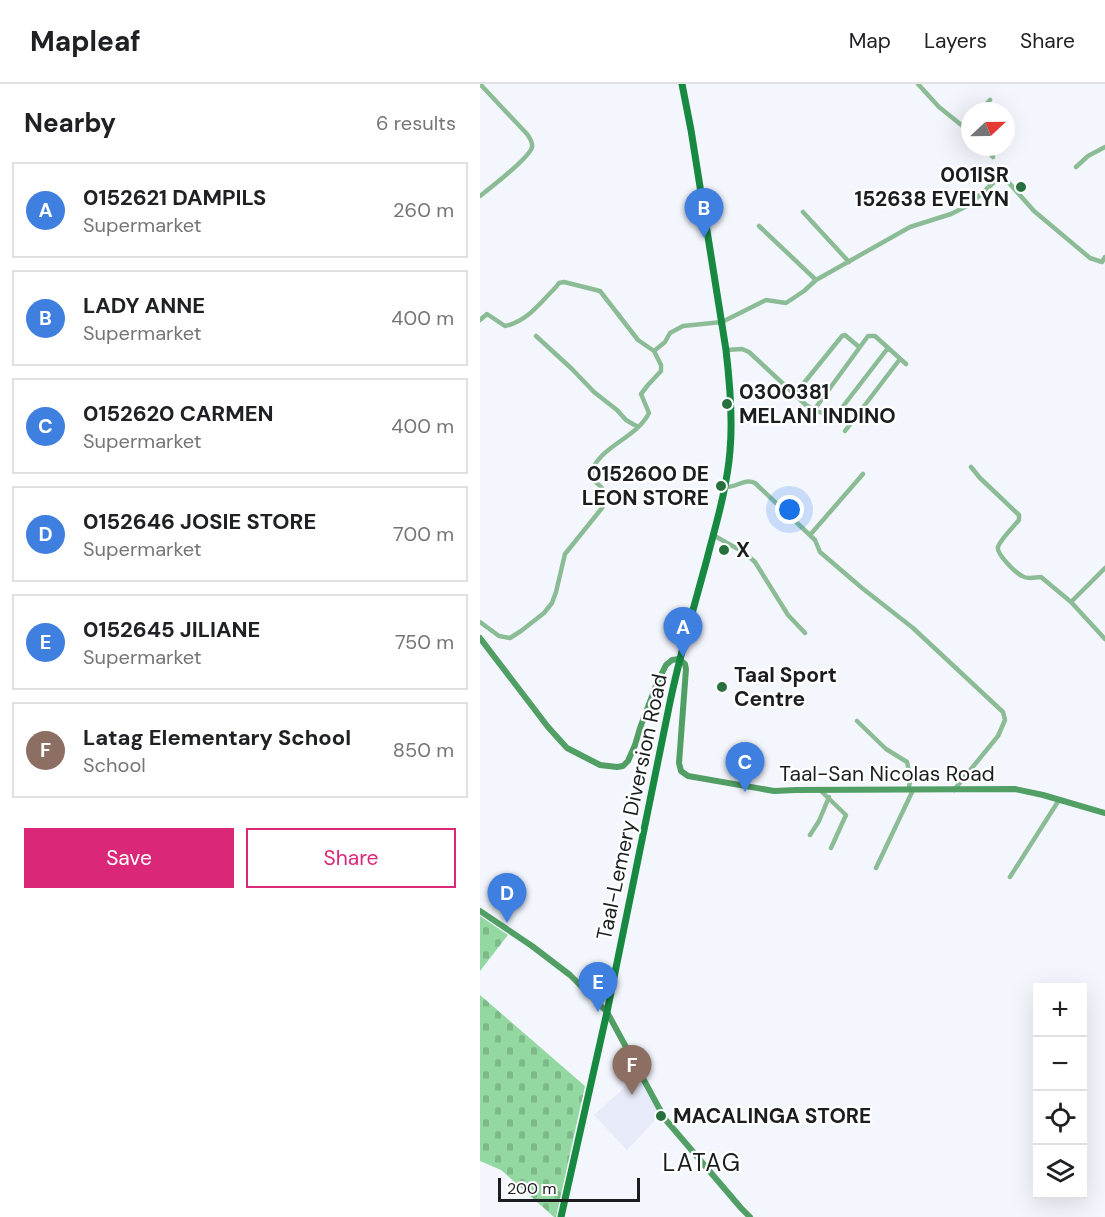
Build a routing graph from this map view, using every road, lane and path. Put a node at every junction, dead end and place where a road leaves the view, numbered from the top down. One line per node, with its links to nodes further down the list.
1 (480, 84): 7 (street)
2 (682, 84): 14 (main road, Taal-Lemery Diversion Road)
3 (918, 84): 4 (street)
4 (961, 125)
5 (1105, 147): 6 (street)
6 (1076, 166)
7 (480, 196)
8 (804, 212): 11 (street)
9 (759, 226): 12 (street)
10 (1105, 257): 11 (street)
11 (849, 262): 12 (street)
12 (816, 280): 14 (street)
13 (480, 320): 19 (street)
14 (722, 322): 18 (main road, Taal-Lemery Diversion Road); 19 (street)
15 (536, 336): 28 (street)
16 (859, 347): 17 (street); 23 (street); 25 (street)
17 (888, 348): 20 (street); 26 (street)
18 (726, 350): 23 (street); 32 (main road, Taal-Lemery Diversion Road)
19 (654, 351): 28 (street)
20 (900, 359): 21 (street); 22 (street)
21 (906, 364)
22 (877, 389): 24 (street); 27 (street)
23 (795, 394): 25 (street)
24 (884, 394)
25 (814, 410): 26 (street)
26 (834, 418): 27 (street)
27 (850, 423): 29 (street)
28 (638, 427): 37 (street)
29 (846, 431)
30 (971, 467): 36 (street)
31 (863, 474): 34 (street)
32 (725, 487): 33 (main road, Taal-Lemery Diversion Road); 34 (street)
33 (713, 535): 38 (street); 41 (main road, Taal-Lemery Diversion Road)
34 (810, 536): 45 (street)
35 (1105, 568): 36 (street)
36 (1071, 602): 40 (street)
37 (480, 622)
38 (805, 633)
39 (480, 638): 41 (main road)
40 (1105, 639)
41 (679, 659): 43 (main road, Taal-San Nicolas Road); 54 (main road, Taal-Lemery Diversion Road)
42 (857, 721): 44 (street)
43 (820, 790): 44 (main road, Taal-San Nicolas Road); 46 (street)
44 (911, 790): 45 (main road, Taal-San Nicolas Road); 51 (street)
45 (954, 790): 47 (main road, Taal-San Nicolas Road)
46 (829, 797): 49 (street); 50 (street)
47 (1059, 800): 48 (main road, Taal-San Nicolas Road); 52 (street)
48 (1105, 813)
49 (810, 835)
50 (831, 848)
51 (876, 868)
52 (1010, 877)
53 (480, 911): 54 (main road)
54 (607, 1012): 55 (main road, Taal-Lemery Diversion Road); 56 (main road)
55 (561, 1217)
56 (750, 1217)

